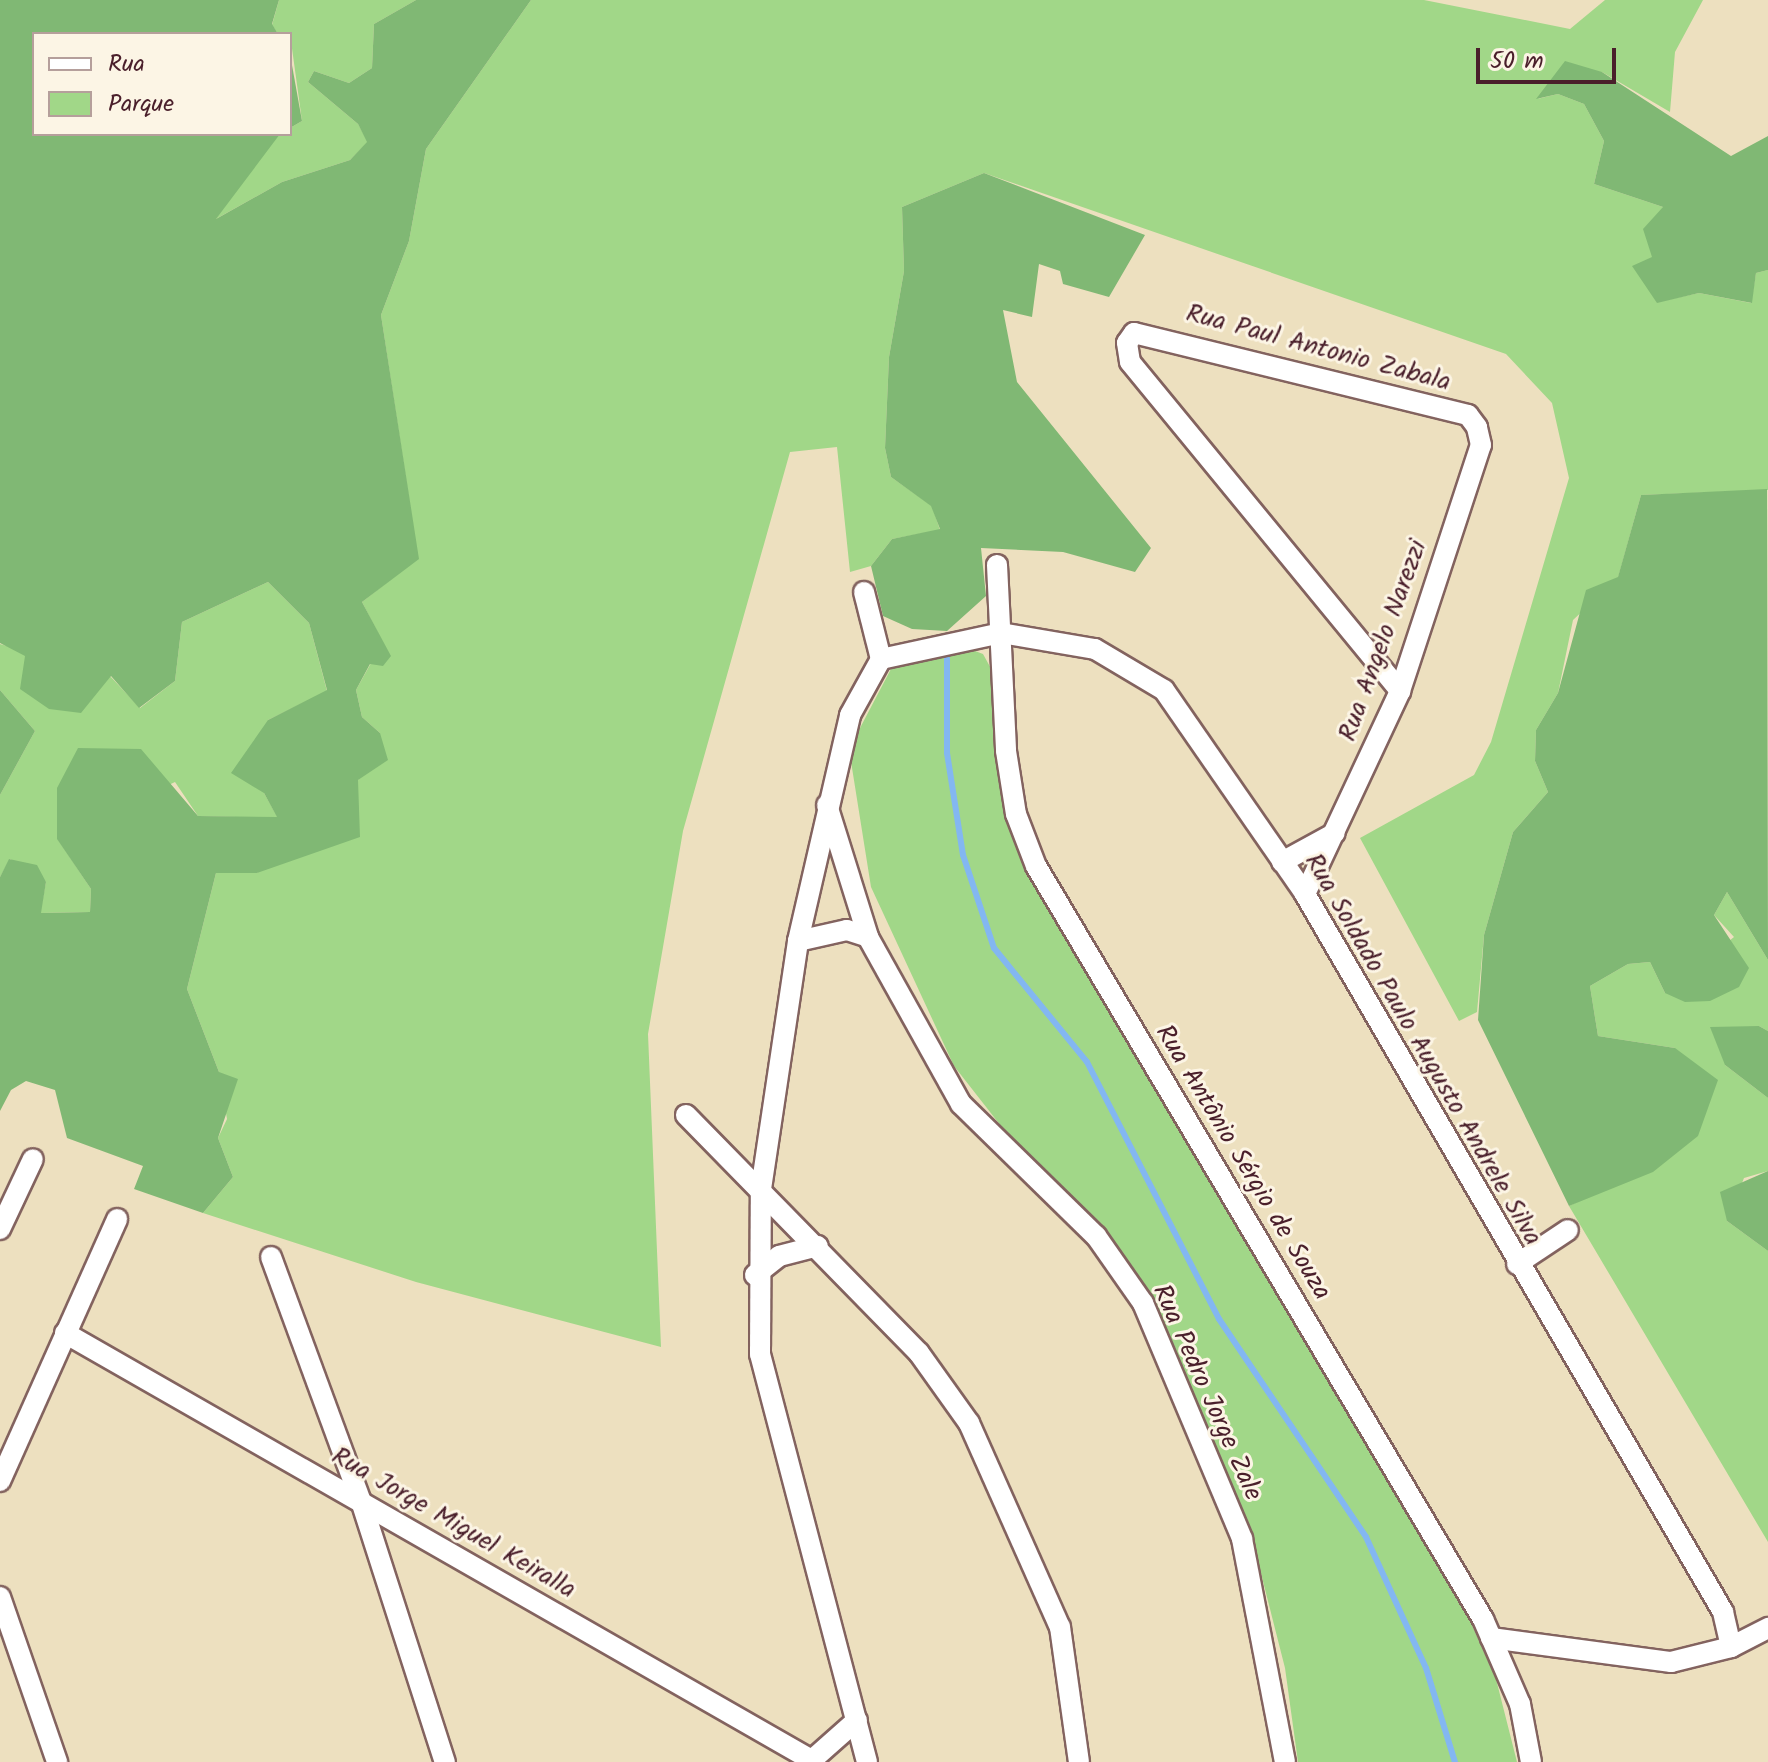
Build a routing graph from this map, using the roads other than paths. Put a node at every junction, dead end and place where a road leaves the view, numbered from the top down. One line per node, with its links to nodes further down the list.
1 (1481, 445): 6 (street, Rua Angelo Narezzi); 6 (street, Rua Paul Antonio Zabala)
2 (997, 565): 4 (street, Rua Antônio Sérgio de Souza)
3 (864, 592): 5 (street)
4 (1001, 633): 5 (street, Rua Soldado Paulo Augusto Andrele Silva); 9 (street, Rua Soldado Paulo Augusto Andrele Silva); 29 (street, Rua Antônio Sérgio de Souza)
5 (881, 659): 7 (street)
6 (1400, 691): 8 (street, Rua Angelo Narezzi)
7 (826, 801): 11 (street, Rua Pedro Jorge Zale); 12 (street)
8 (1335, 833): 9 (street); 10 (street, Rua Angelo Narezzi)
9 (1282, 862): 10 (street, Rua Soldado Paulo Augusto Andrele Silva)
10 (1305, 894): 22 (street, Rua Soldado Paulo Augusto Andrele Silva)
11 (868, 937): 12 (street); 37 (street, Rua Pedro Jorge Zale)
12 (798, 941): 15 (street)
13 (686, 1115): 15 (street)
14 (33, 1159): 16 (street)
15 (761, 1189): 20 (street); 23 (street)
16 (8, 1191): 18 (street)
17 (117, 1219): 24 (street)
18 (0, 1229)
19 (1568, 1230): 22 (street)
20 (818, 1246): 23 (street); 36 (street)
21 (271, 1257): 26 (street)
22 (1517, 1264): 30 (street, Rua Soldado Paulo Augusto Andrele Silva)
23 (755, 1275): 31 (street)
24 (65, 1333): 25 (street); 26 (street, Rua Jorge Miguel Keiralla)
25 (0, 1481)
26 (361, 1501): 32 (street, Rua Jorge Miguel Keiralla); 34 (street)
27 (0, 1597): 33 (street)
28 (1768, 1628): 30 (street)
29 (1491, 1638): 30 (street); 38 (street, Rua Antônio Sérgio de Souza)
30 (1731, 1647)
31 (857, 1720): 32 (street); 35 (street)
32 (813, 1761)
33 (57, 1762)
34 (445, 1762)
35 (867, 1762)
36 (1079, 1762)
37 (1285, 1762)
38 (1531, 1762)

